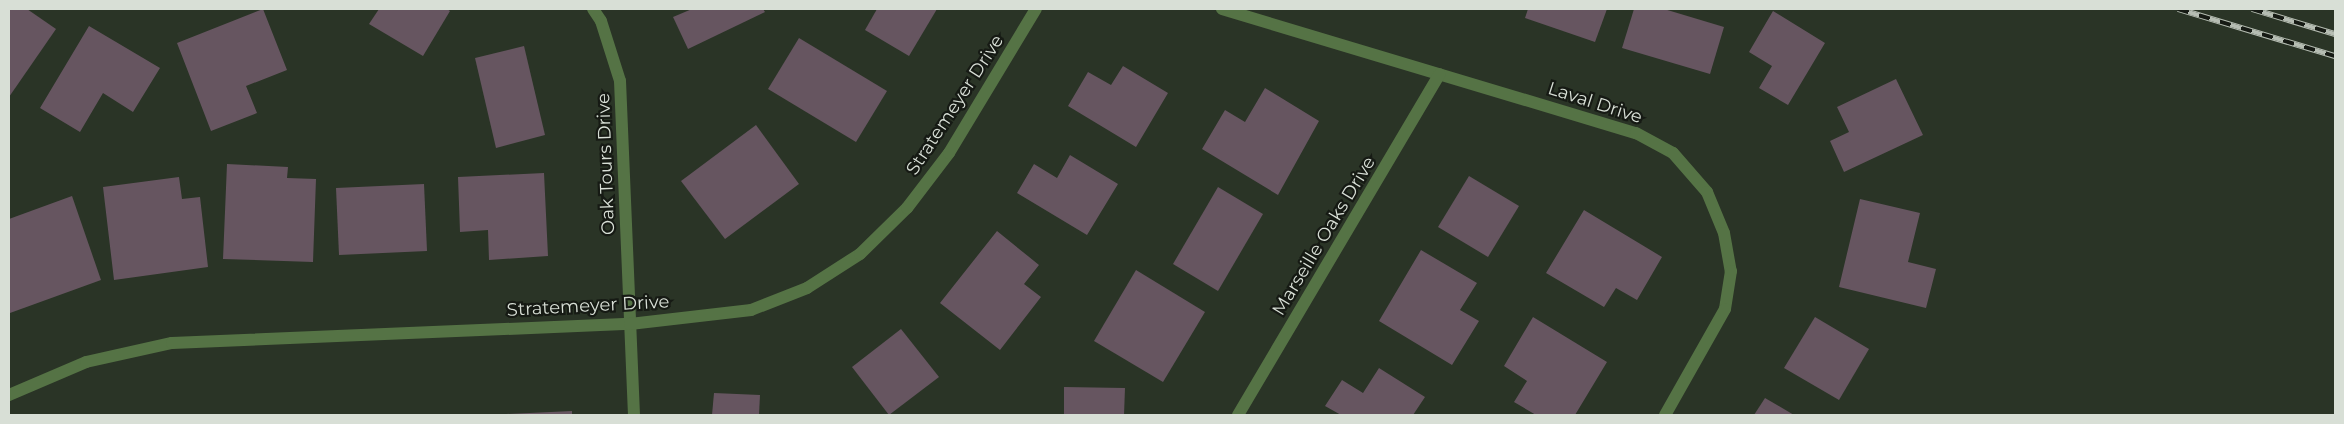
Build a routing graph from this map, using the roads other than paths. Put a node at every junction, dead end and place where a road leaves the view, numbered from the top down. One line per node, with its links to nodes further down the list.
1 (593, 9): 5 (street, Oak Tours Drive)
2 (1036, 9): 5 (street, Stratemeyer Drive)
3 (1222, 9): 4 (street, Laval Drive)
4 (1440, 74): 8 (street, Marseille Oaks Drive); 9 (street, Laval Drive)
5 (630, 324): 6 (street, Stratemeyer Drive); 7 (street)
6 (9, 396)
7 (634, 415)
8 (1238, 415)
9 (1665, 415)

